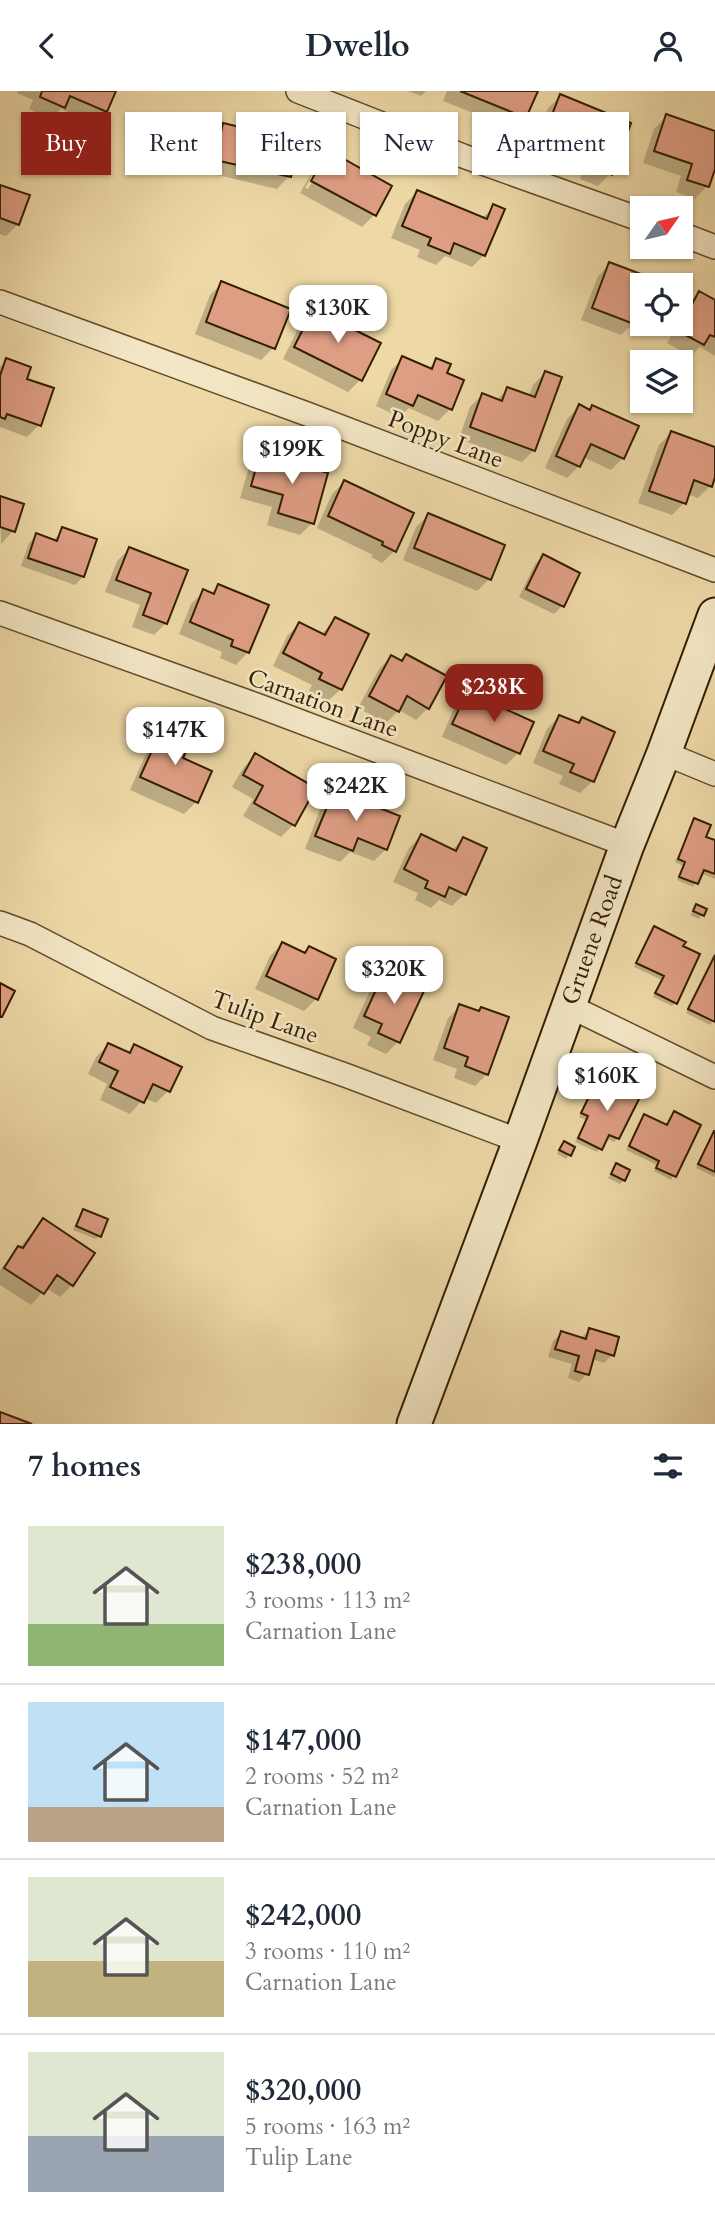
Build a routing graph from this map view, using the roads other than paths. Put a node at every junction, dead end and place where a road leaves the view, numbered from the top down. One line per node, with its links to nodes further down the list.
1 (298, 91): 2 (street)
2 (630, 217)
3 (693, 239): 4 (street)
4 (715, 247)
5 (0, 302): 6 (street, Poppy Lane)
6 (715, 570)
7 (0, 613): 11 (street, Carnation Lane)
8 (715, 615): 9 (street, Gruene Road)
9 (664, 753): 10 (street); 11 (street, Gruene Road)
10 (715, 773)
11 (627, 845): 13 (street, Gruene Road)
12 (0, 923): 15 (street, Tulip Lane)
13 (569, 1006): 14 (street); 15 (street, Gruene Road)
14 (715, 1077)
15 (520, 1141): 16 (street, Gruene Road)
16 (414, 1424)

